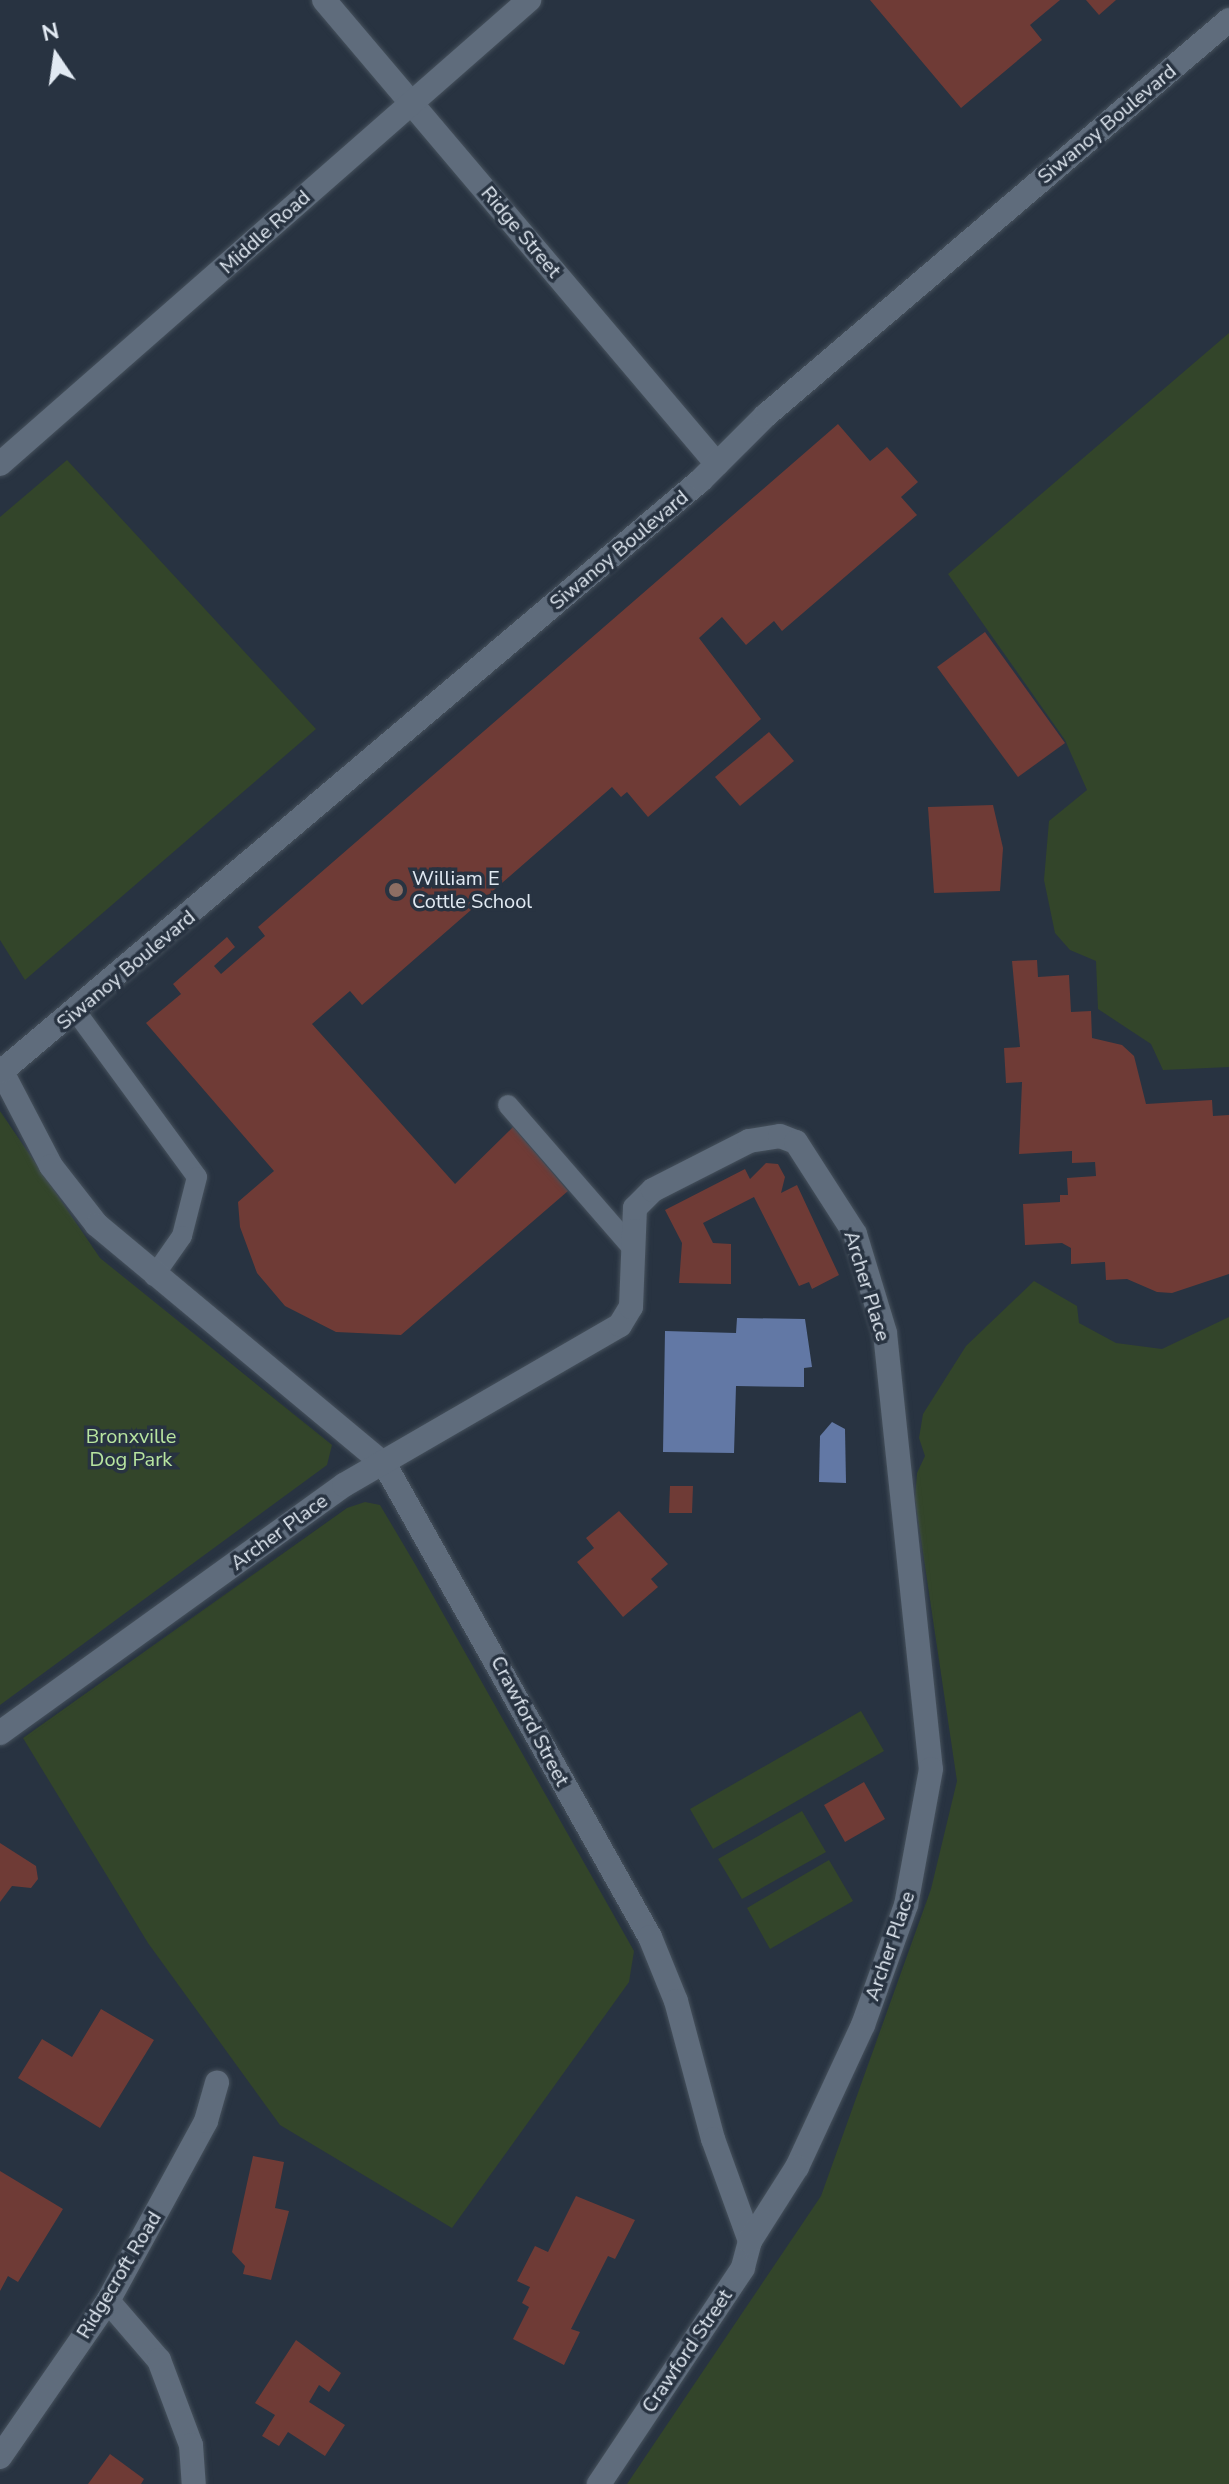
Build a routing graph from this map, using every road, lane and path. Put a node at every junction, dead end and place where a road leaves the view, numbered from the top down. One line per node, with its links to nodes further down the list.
1 (324, 0): 4 (street, Ridge Street)
2 (529, 0): 4 (street, Middle Road)
3 (1229, 20): 6 (street, Siwanoy Boulevard)
4 (410, 102): 5 (street, Middle Road); 6 (street, Ridge Street)
5 (0, 464)
6 (717, 464): 7 (street, Siwanoy Boulevard)
7 (77, 1013): 8 (street, Siwanoy Boulevard); 11 (lane)
8 (1, 1069): 11 (street, Crawford Street)
9 (508, 1105): 10 (lane)
10 (633, 1249): 12 (street, Archer Place); 15 (street, Archer Place)
11 (154, 1276): 12 (street, Crawford Street)
12 (385, 1465): 13 (street, Archer Place); 15 (street, Crawford Street)
13 (7, 1728)
14 (217, 2083): 16 (street, Ridgecroft Road)
15 (750, 2241): 19 (street, Crawford Street)
16 (108, 2301): 17 (street, Ridgecroft Road); 18 (street)
17 (0, 2457)
18 (194, 2484)
19 (599, 2484)

